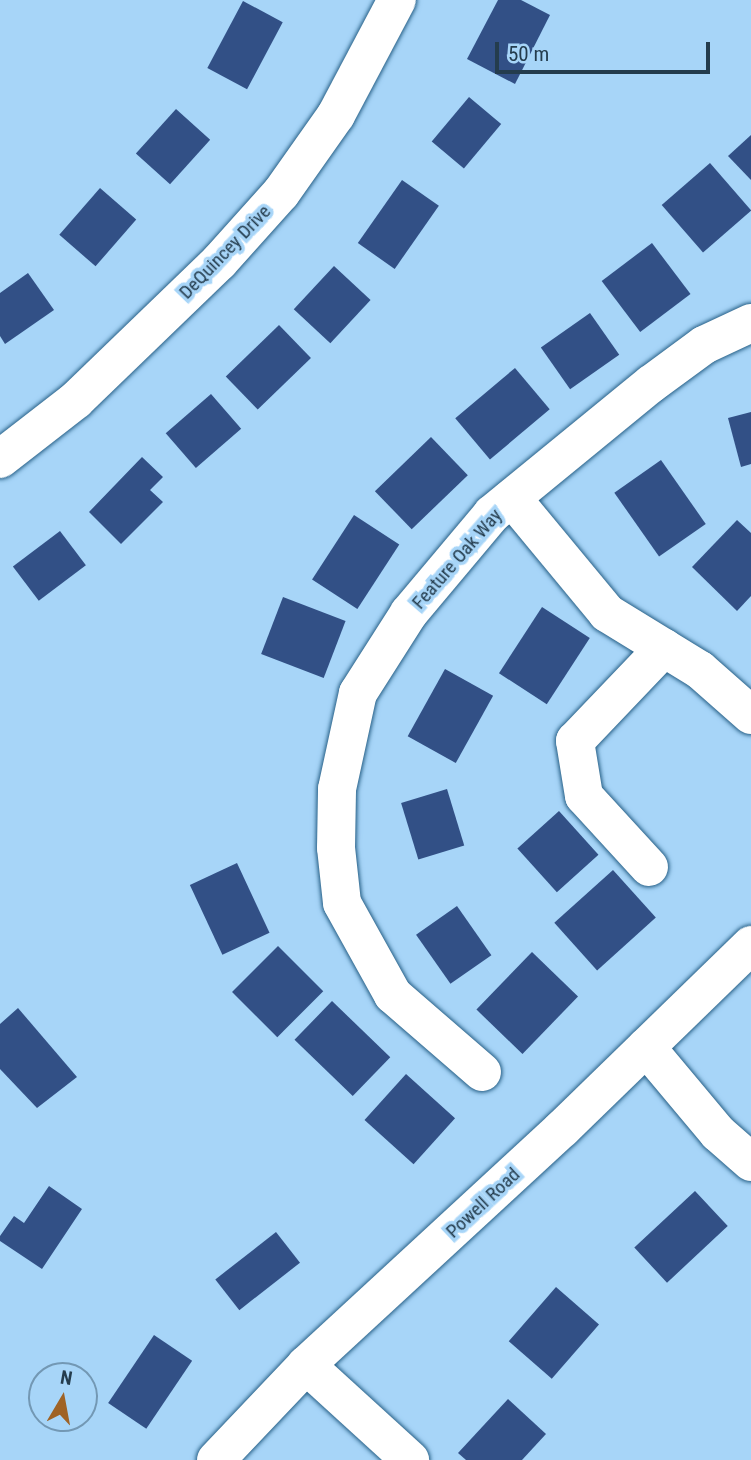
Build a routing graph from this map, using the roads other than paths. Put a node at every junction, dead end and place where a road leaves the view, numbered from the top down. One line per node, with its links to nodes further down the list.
1 (397, 0): 3 (street, DeQuincey Drive)
2 (751, 323): 4 (street, Feature Oak Way)
3 (0, 459)
4 (512, 498): 5 (street); 10 (street, Feature Oak Way)
5 (664, 648): 6 (street); 7 (street)
6 (751, 715)
7 (649, 867)
8 (751, 945): 9 (street, Powell Road)
9 (646, 1047): 11 (street); 12 (street, Powell Road)
10 (482, 1072)
11 (751, 1162)
12 (306, 1365): 13 (street, Powell Road); 14 (street)
13 (216, 1460)
14 (410, 1460)

